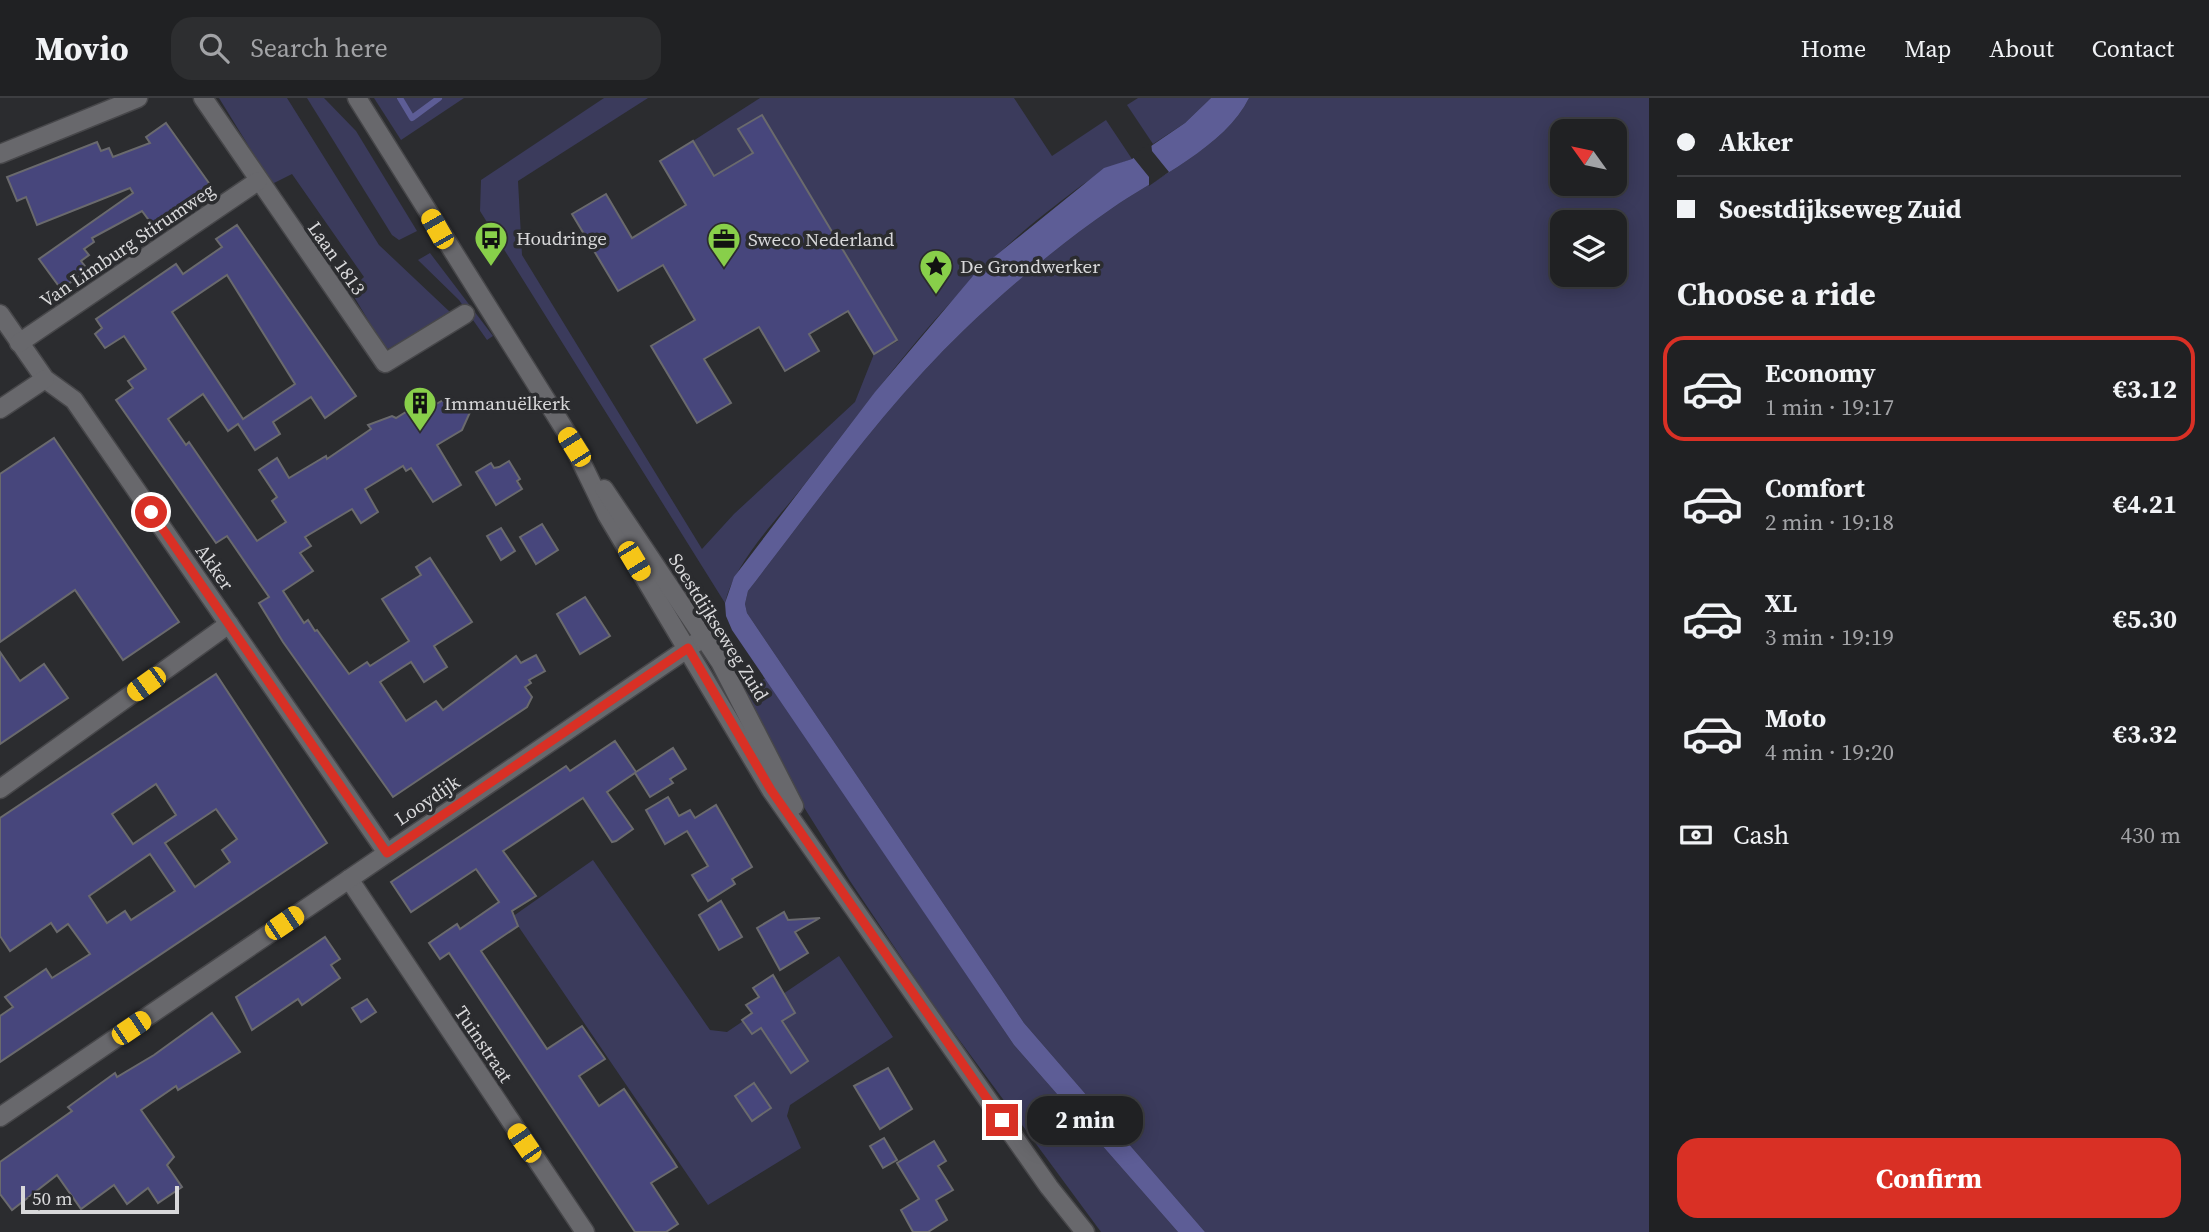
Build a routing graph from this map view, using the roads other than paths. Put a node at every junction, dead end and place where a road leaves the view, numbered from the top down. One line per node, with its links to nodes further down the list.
1 (138, 98): 4 (street)
2 (203, 98): 5 (street, Laan 1813)
3 (357, 98): 11 (street, Soestdijkseweg Zuid)
4 (0, 154)
5 (258, 181): 7 (street, Laan 1813); 8 (street, Van Limburg Stirumweg)
6 (0, 314): 8 (street, Akker)
7 (464, 314)
8 (19, 342): 9 (street, Akker)
9 (45, 380): 10 (street); 12 (street, Akker)
10 (0, 410)
11 (574, 447): 13 (street, Soestdijkseweg Zuid); 14 (street, Soestdijkseweg Zuid)
12 (229, 624): 15 (street); 16 (street, Akker)
13 (704, 637): 14 (street, Looydijk); 17 (street, Soestdijkseweg Zuid)
14 (688, 648): 16 (street, Looydijk); 17 (street, Soestdijkseweg Zuid)
15 (0, 789)
16 (387, 853): 18 (street, Looydijk)
17 (831, 875): 21 (street, Soestdijkseweg Zuid)
18 (349, 879): 19 (street, Looydijk); 20 (street, Tuinstraat)
19 (0, 1117)
20 (585, 1232)
21 (1085, 1232)

